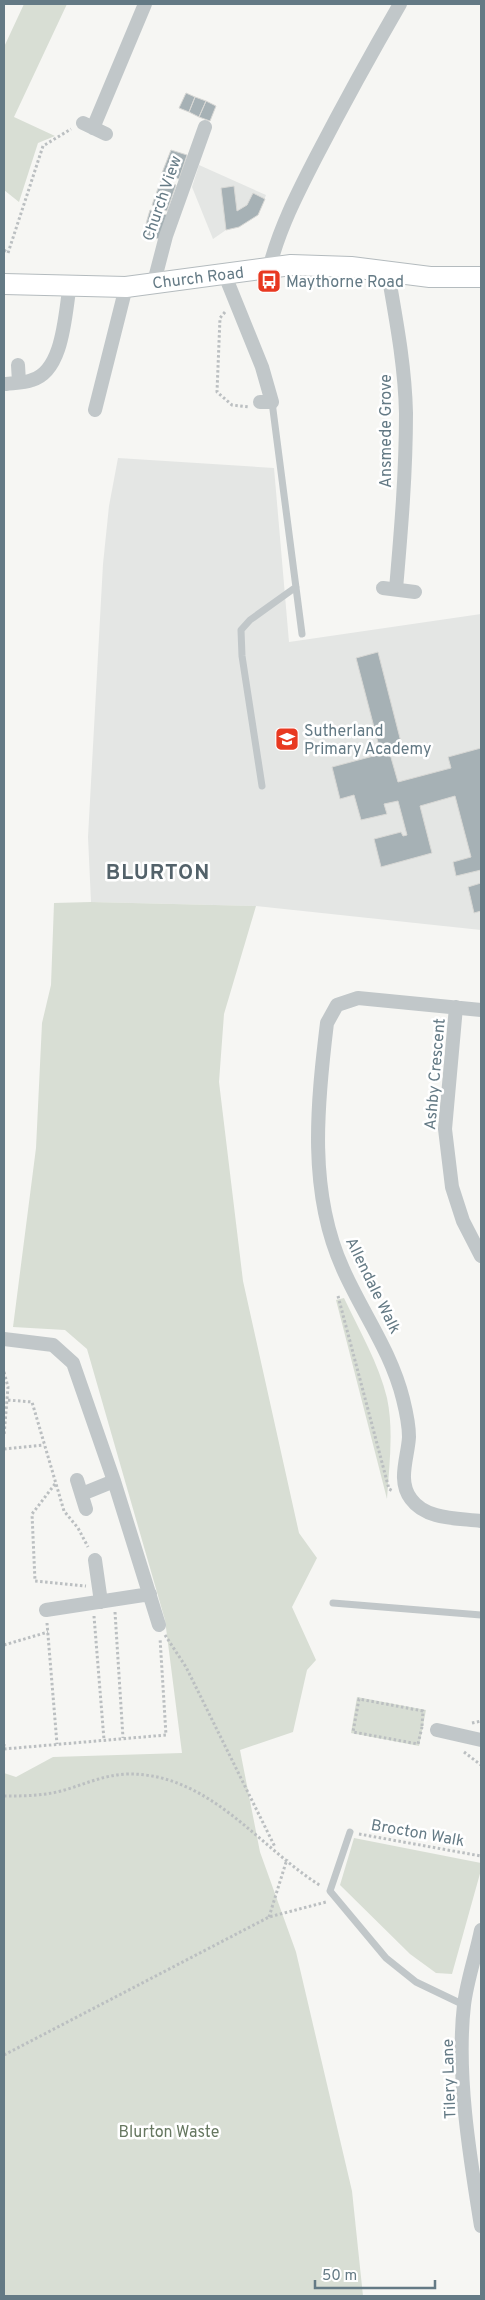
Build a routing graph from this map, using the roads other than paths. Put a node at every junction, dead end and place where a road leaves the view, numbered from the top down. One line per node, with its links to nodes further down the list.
1 (145, 4): 4 (street)
2 (400, 4): 5 (street)
3 (205, 127): 9 (street, Church View)
4 (94, 128)
5 (269, 269): 6 (street, Church Road); 7 (street, Church Road)
6 (224, 273): 9 (street, Church Road); 14 (street)
7 (388, 273): 8 (street, Church Road); 17 (street, Ansmede Grove)
8 (481, 277)
9 (154, 282): 12 (street, Church Road)
10 (4, 284): 11 (street, Church Road)
11 (70, 284): 12 (street, Church Road); 13 (street)
12 (126, 287): 15 (street)
13 (18, 365)
14 (266, 402): 16 (lane)
15 (95, 410)
16 (296, 586): 18 (lane); 19 (lane)
17 (415, 592)
18 (302, 634)
19 (262, 786)
20 (456, 1007): 21 (street, Allendale Walk); 22 (street, Ashby Crescent); 28 (street, Allendale Walk)
21 (481, 1010)
22 (481, 1256)
23 (4, 1339): 25 (street)
24 (77, 1480): 26 (street)
25 (114, 1481): 26 (street); 30 (street)
26 (82, 1494): 27 (street)
27 (86, 1509)
28 (481, 1521)
29 (95, 1560): 31 (street)
30 (150, 1594): 31 (street); 35 (street)
31 (103, 1602): 33 (street)
32 (333, 1603): 34 (lane)
33 (46, 1610)
34 (481, 1615)
35 (159, 1625)
36 (436, 1730): 37 (street)
37 (481, 1740)
38 (350, 1832): 40 (lane)
39 (481, 1930): 40 (street, Tilery Lane)
40 (464, 2005): 41 (street, Tilery Lane)
41 (481, 2226)

